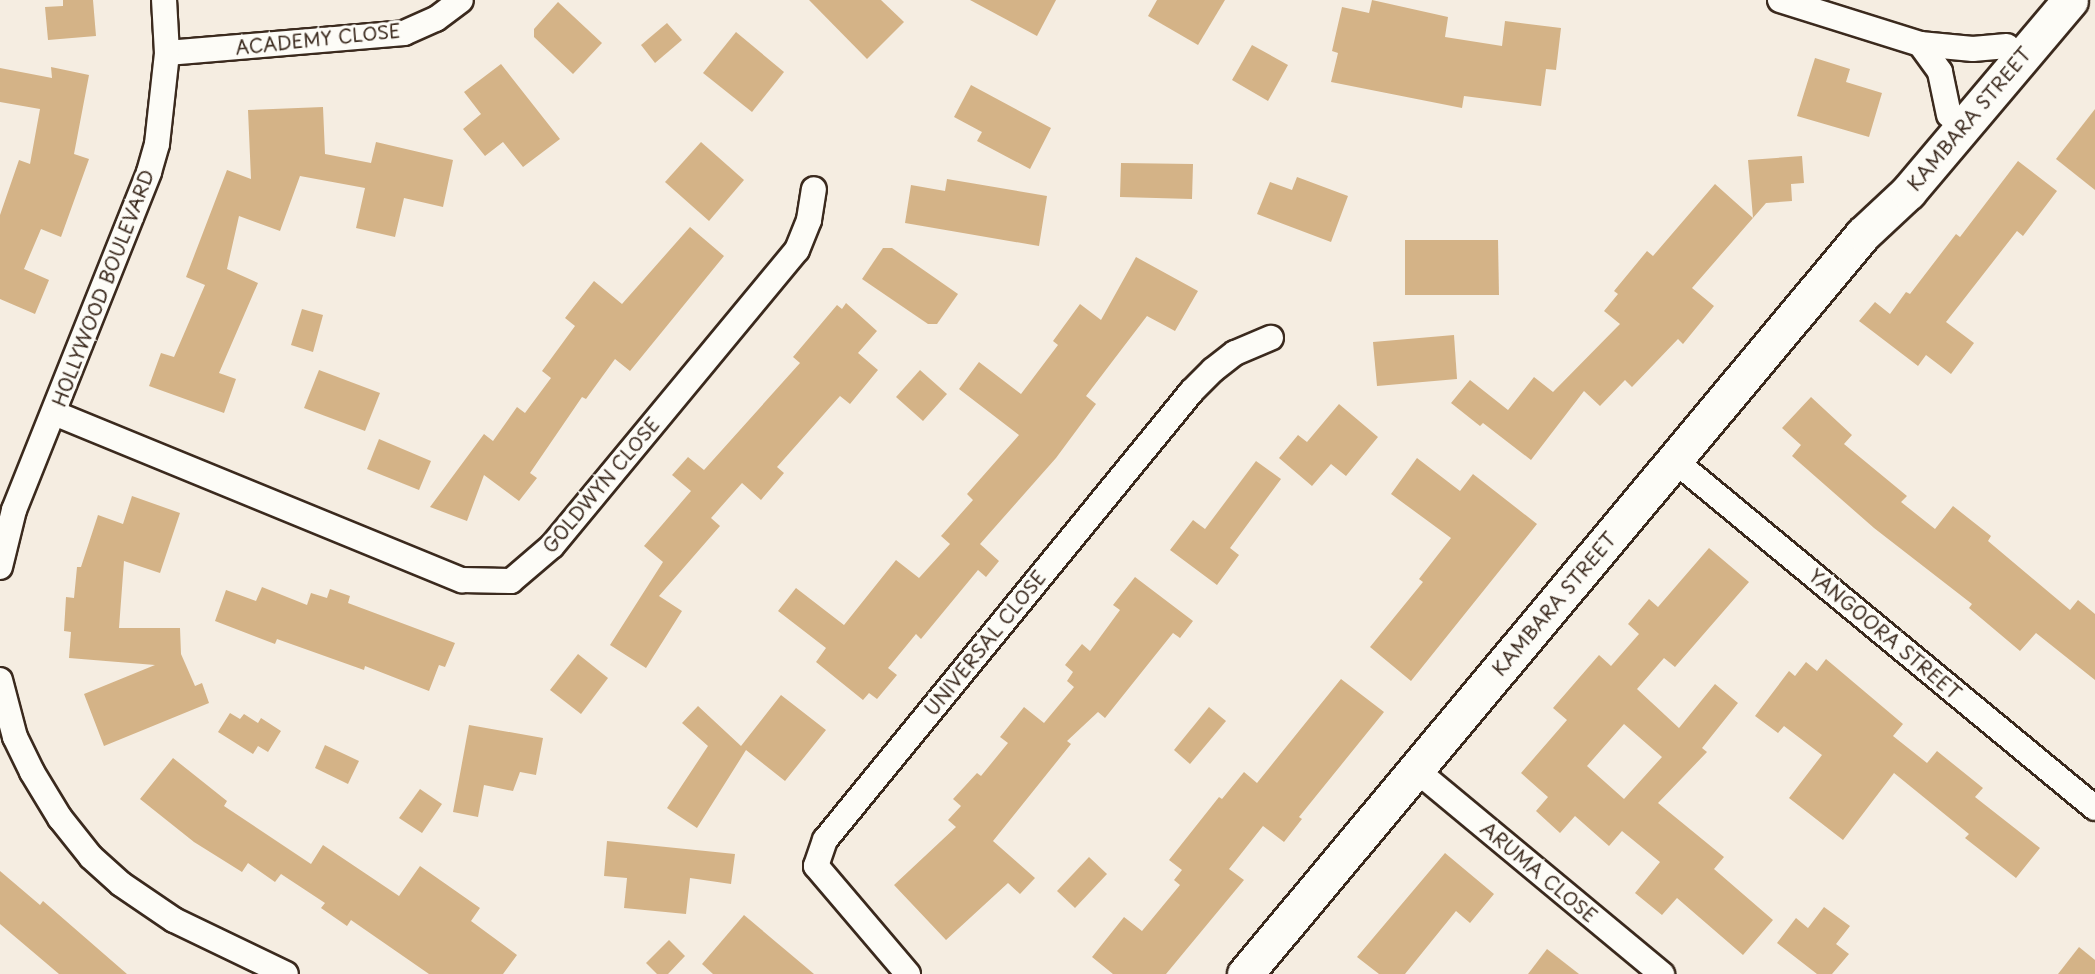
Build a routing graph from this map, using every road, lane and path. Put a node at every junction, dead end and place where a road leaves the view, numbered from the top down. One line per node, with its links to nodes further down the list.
1 (164, 0): 8 (street, HOLLYWOOD BOULEVARD)
2 (461, 0): 8 (street, ACADEMY CLOSE)
3 (1780, 0): 6 (street)
4 (2045, 0): 7 (street, KAMBARA STREET)
5 (2070, 0): 11 (street, KAMBARA STREET)
6 (1920, 44): 7 (street); 9 (street)
7 (2007, 46): 9 (street, KAMBARA STREET)
8 (167, 53): 13 (street, HOLLYWOOD BOULEVARD)
9 (1949, 115): 11 (street, KAMBARA STREET)
10 (814, 189): 13 (street, GOLDWYN CLOSE)
11 (1863, 234): 14 (street, KAMBARA STREET)
12 (1271, 338): 20 (street, UNIVERSAL CLOSE)
13 (54, 413): 15 (street, HOLLYWOOD BOULEVARD)
14 (1674, 460): 17 (street, KAMBARA STREET); 18 (street, YANGOORA STREET)
15 (0, 567)
16 (0, 680): 19 (street)
17 (1416, 770): 21 (street, KAMBARA STREET); 22 (street, ARUMA CLOSE)
18 (2095, 808)
19 (286, 974)
20 (908, 974)
21 (1245, 974)
22 (1662, 974)

